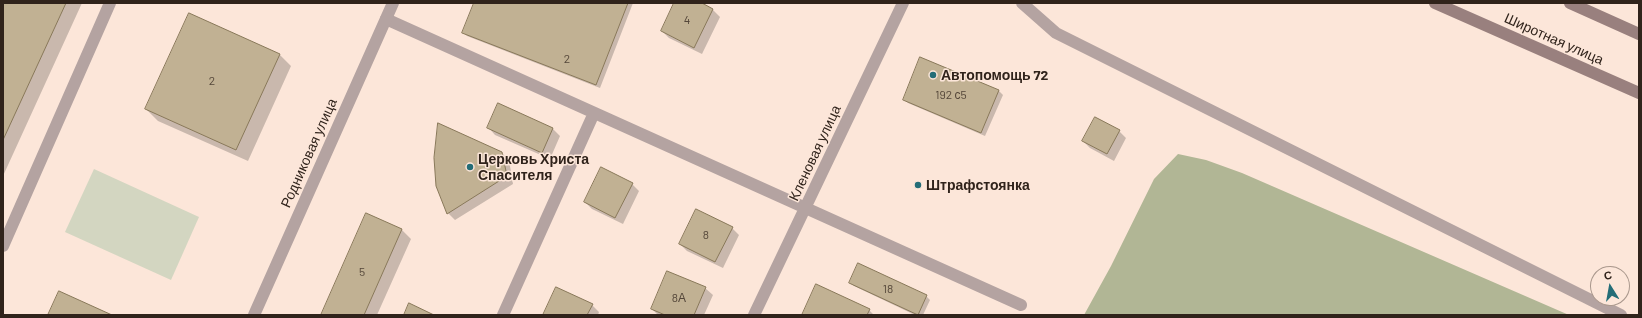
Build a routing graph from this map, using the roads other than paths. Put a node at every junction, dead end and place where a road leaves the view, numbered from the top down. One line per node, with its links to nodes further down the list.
1 (110, 3): 12 (street)
2 (393, 3): 7 (street, Родниковая улица)
3 (903, 3): 11 (street, Кленовая улица)
4 (1022, 3): 17 (street)
5 (1435, 3): 9 (main road, Широтная улица)
6 (1570, 3): 8 (main road)
7 (386, 19): 10 (street); 14 (street, Родниковая улица)
8 (1639, 34)
9 (1639, 94)
10 (594, 113): 11 (street); 15 (street)
11 (806, 208): 13 (street); 16 (street, Кленовая улица)
12 (3, 246)
13 (1022, 305)
14 (257, 314)
15 (503, 315)
16 (754, 315)
17 (1621, 315)

